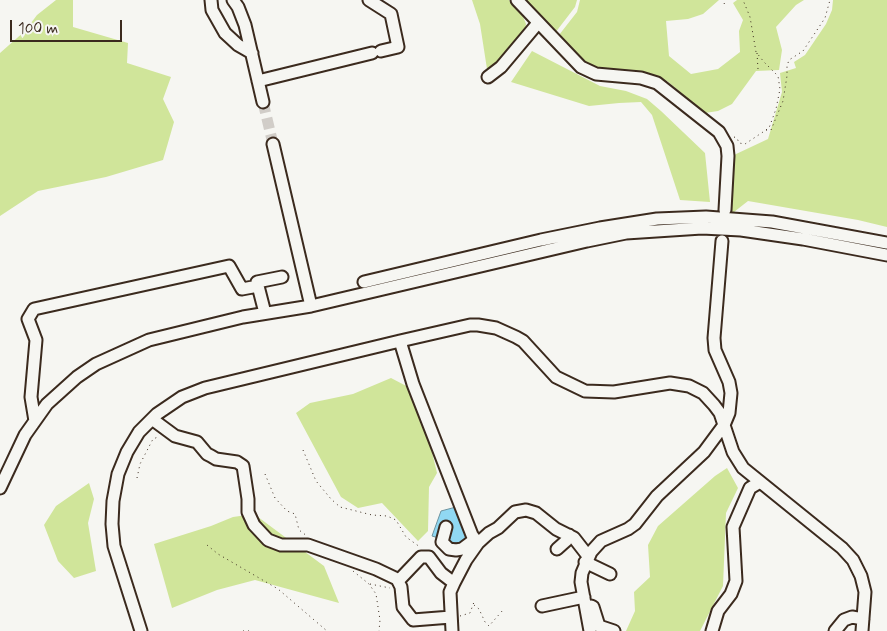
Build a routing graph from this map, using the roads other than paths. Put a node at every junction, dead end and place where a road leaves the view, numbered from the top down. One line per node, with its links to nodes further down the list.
1 (211, 0): 6 (street)
2 (233, 0): 6 (street)
3 (369, 0): 8 (street)
4 (517, 0): 5 (street)
5 (538, 23): 7 (street); 11 (street)
6 (252, 53): 8 (street)
7 (488, 78)
8 (258, 81): 9 (street)
9 (264, 102)
10 (273, 144): 19 (street)
11 (725, 210)
12 (573, 239): 14 (street); 15 (street); 17 (street); 19 (street)
13 (722, 241): 24 (street)
14 (887, 243)
15 (887, 255)
16 (282, 277): 18 (street)
17 (364, 282)
18 (258, 286): 20 (street); 23 (street)
19 (311, 306): 20 (street)
20 (265, 314): 23 (street)
21 (400, 341): 22 (street); 24 (street); 29 (street)
22 (152, 418): 33 (street); 39 (street)
23 (35, 421): 26 (street)
24 (724, 425): 25 (street); 31 (street)
25 (760, 482): 38 (street); 43 (street)
26 (0, 488)
27 (446, 527): 29 (street)
28 (569, 534): 29 (street); 30 (street); 31 (street)
29 (476, 542): 34 (street)
30 (557, 549)
31 (587, 560): 32 (street); 35 (street)
32 (610, 574)
33 (399, 584): 34 (street); 37 (street)
34 (452, 587): 37 (street)
35 (585, 600): 36 (street); 41 (street); 42 (street)
36 (542, 606)
37 (455, 617): 40 (street)
38 (863, 619): 44 (street); 45 (street)
39 (141, 631)
40 (452, 631)
41 (590, 631)
42 (614, 631)
43 (712, 631)
44 (835, 631)
45 (862, 631)

